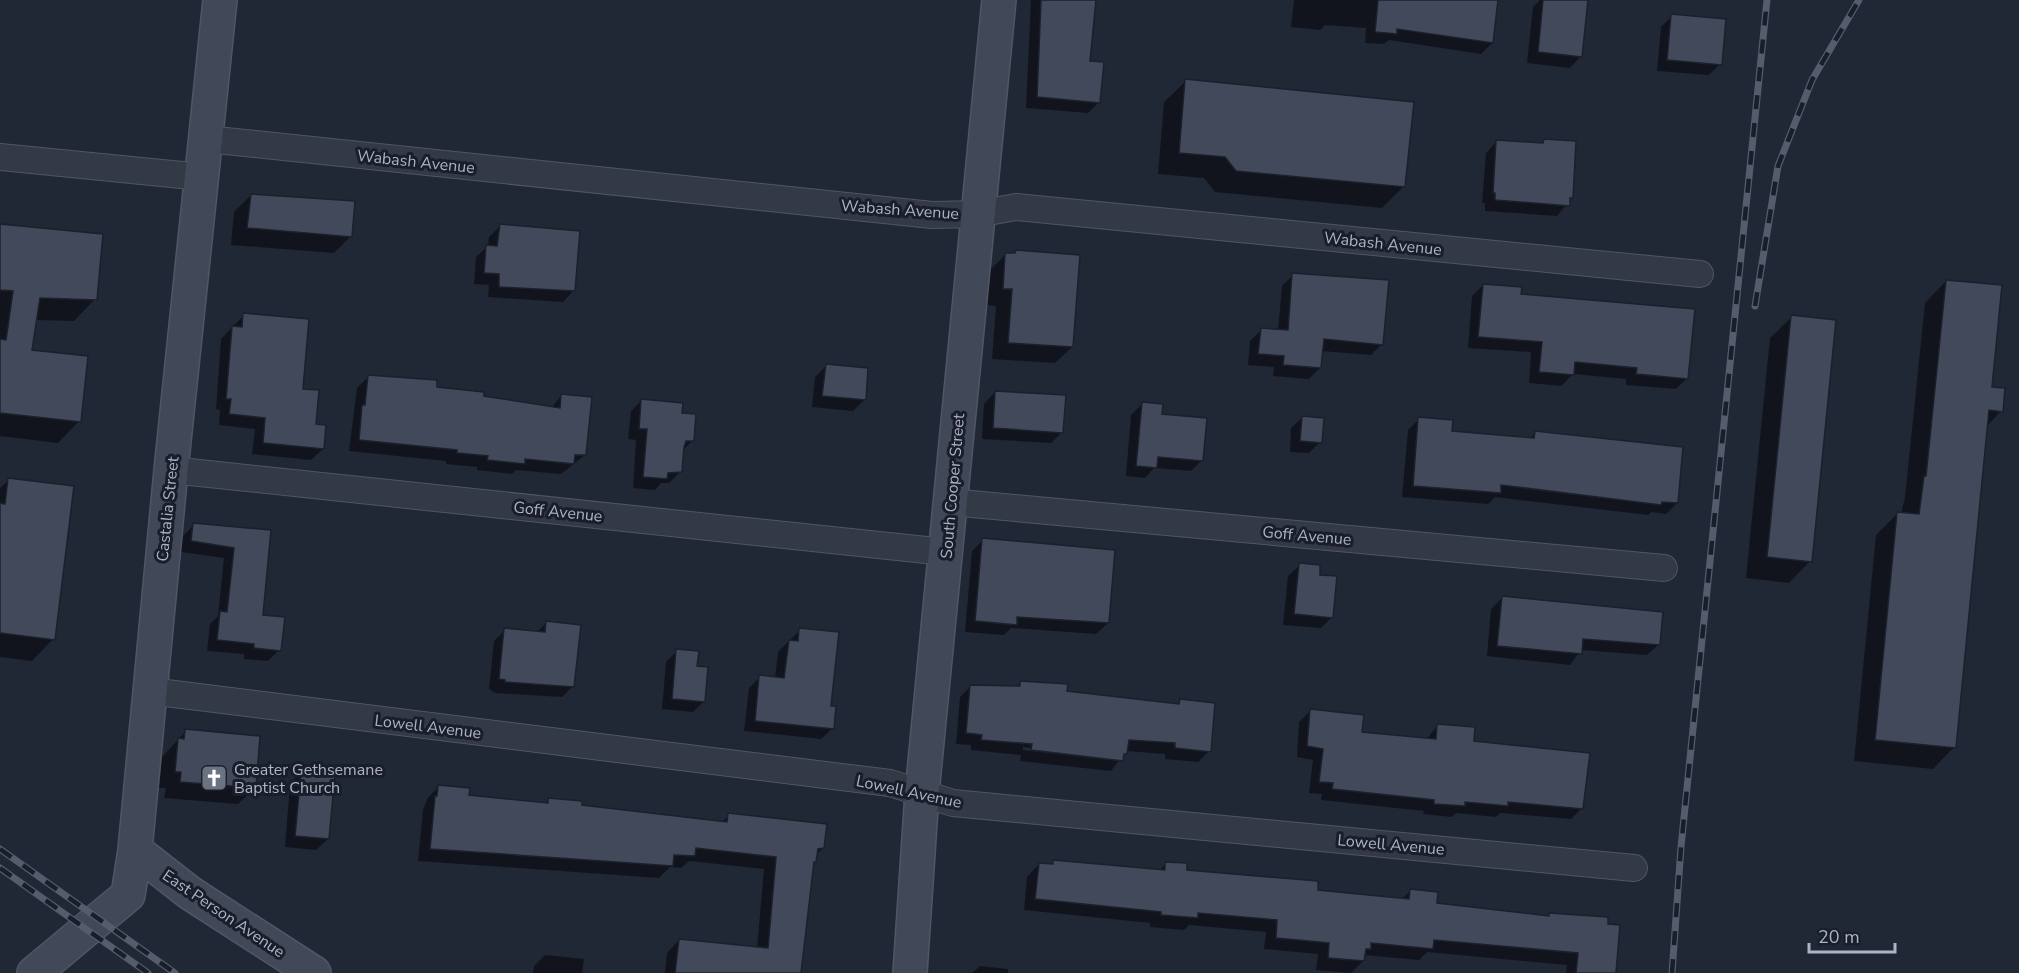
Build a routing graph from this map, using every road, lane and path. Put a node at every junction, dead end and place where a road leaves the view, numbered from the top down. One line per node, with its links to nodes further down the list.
1 (220, 0): 3 (street, Castalia Street)
2 (999, 0): 6 (street, South Cooper Street)
3 (207, 139): 5 (street, Castalia Street); 6 (street, Wabash Avenue)
4 (0, 157): 5 (street)
5 (202, 177): 8 (street, Castalia Street)
6 (977, 214): 7 (street, Wabash Avenue); 9 (street, South Cooper Street)
7 (1700, 274)
8 (171, 470): 10 (street, Goff Avenue); 12 (street, Castalia Street)
9 (950, 502): 10 (street, South Cooper Street); 11 (street, Goff Avenue)
10 (945, 552): 13 (street, South Cooper Street)
11 (1664, 568)
12 (150, 691): 13 (street, Lowell Avenue); 14 (street, Castalia Street)
13 (922, 793): 15 (street, Lowell Avenue); 18 (street, South Cooper Street)
14 (135, 850): 16 (street, Castalia Street); 17 (street, East Person Avenue)
15 (1634, 868)
16 (34, 973)
17 (315, 973)
18 (910, 973)

